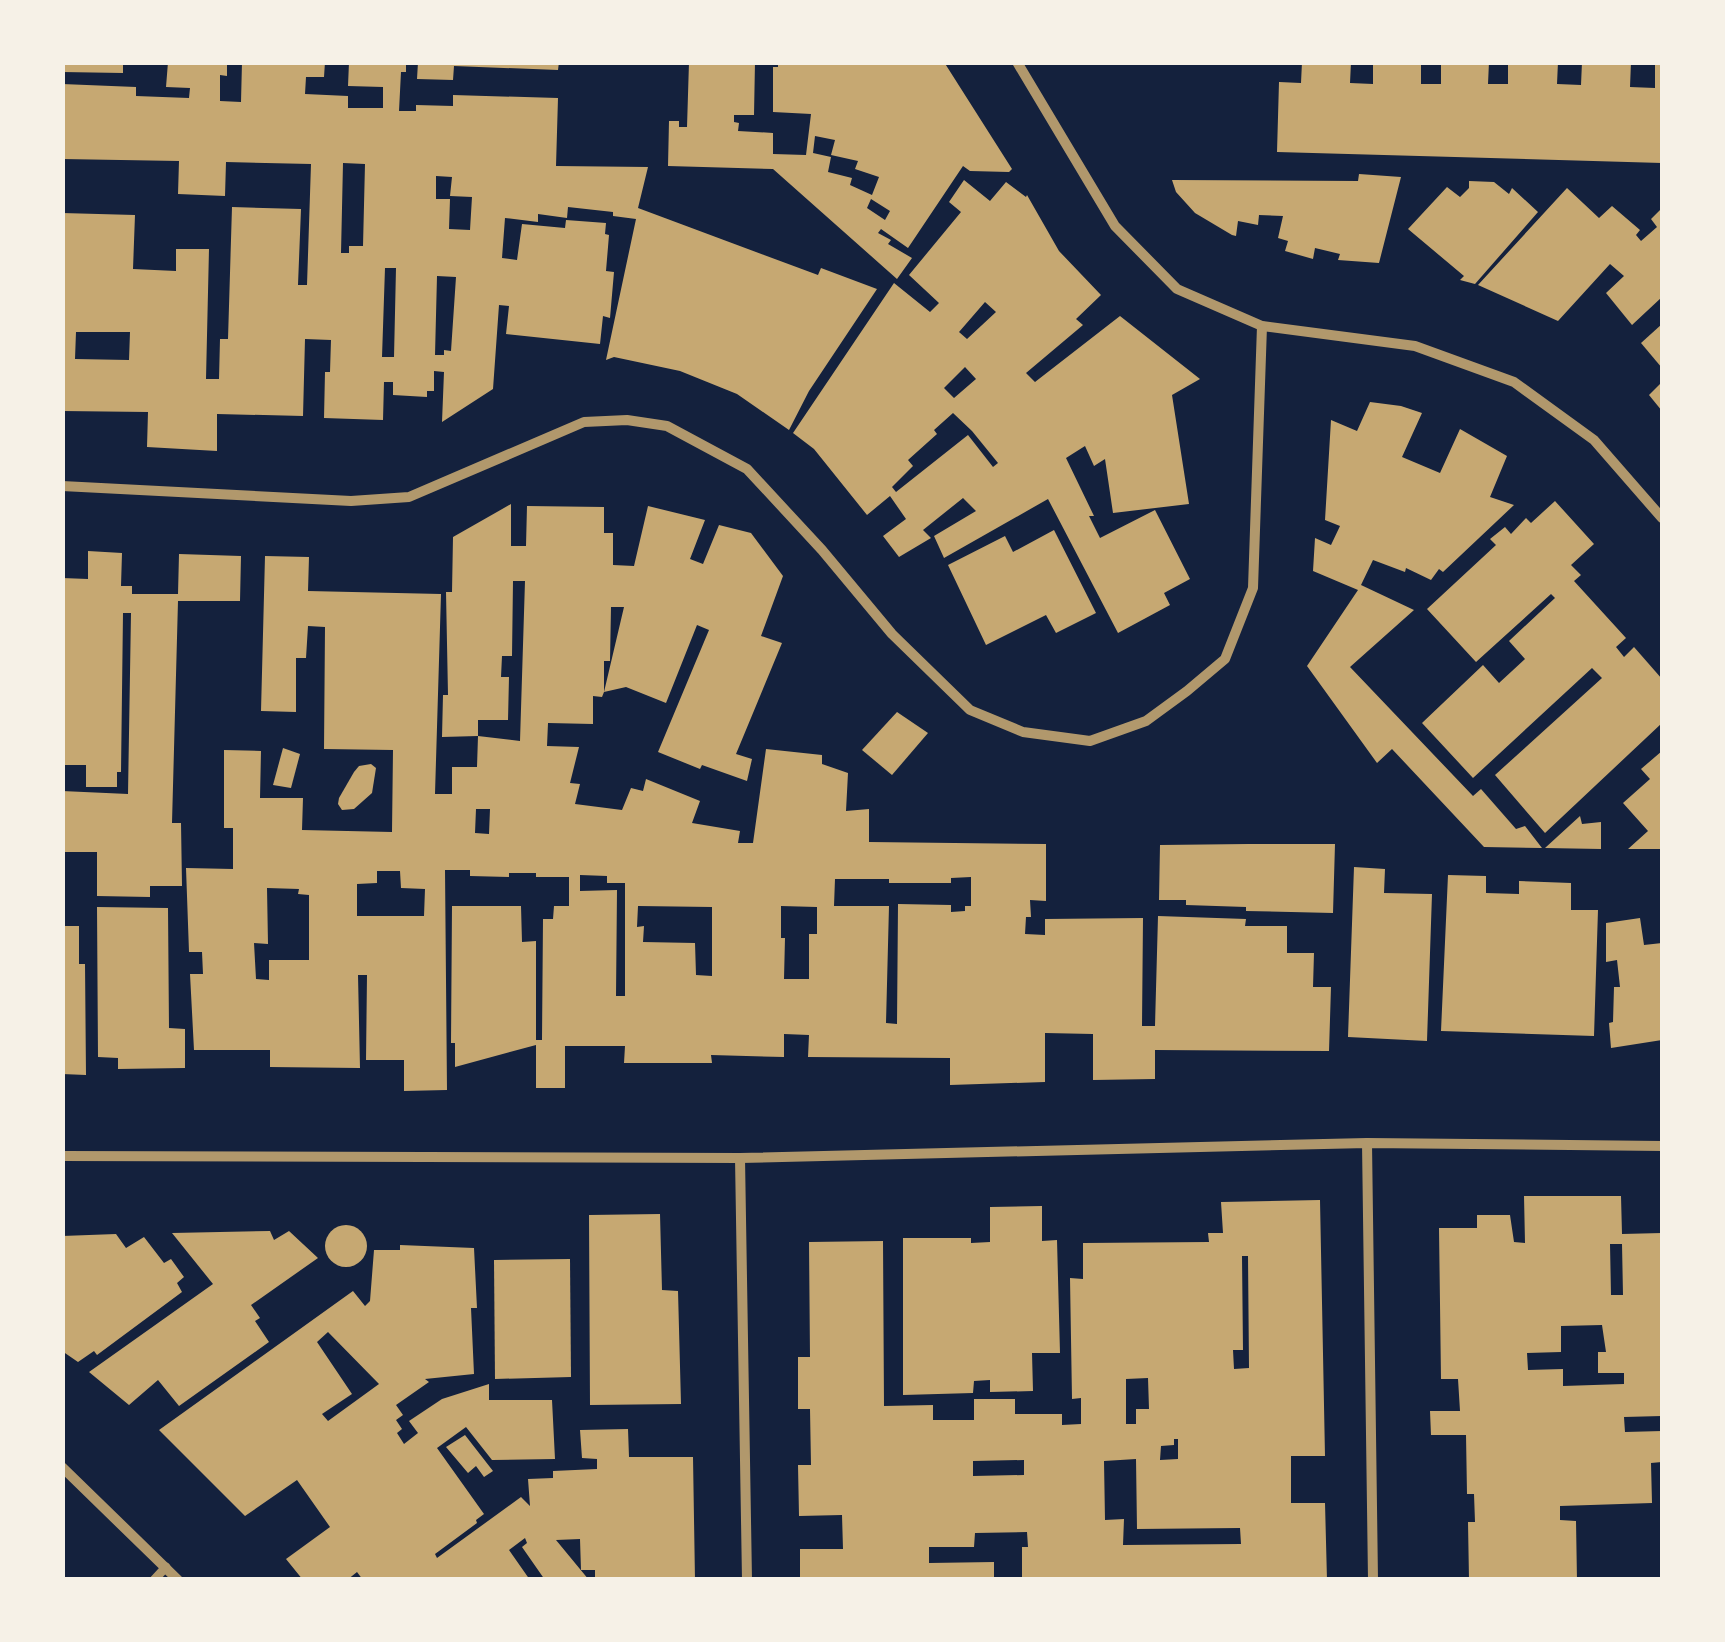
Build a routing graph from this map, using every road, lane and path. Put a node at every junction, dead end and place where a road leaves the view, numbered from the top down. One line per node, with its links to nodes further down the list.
1 (1017, 62): 2 (street)
2 (1262, 326): 3 (street); 4 (street)
3 (62, 486)
4 (1662, 518)
5 (1367, 1142): 6 (street); 8 (street); 14 (street)
6 (1662, 1146)
7 (62, 1156): 8 (street)
8 (740, 1158): 13 (street)
9 (62, 1467): 10 (street)
10 (166, 1567): 11 (street); 12 (street)
11 (154, 1580)
12 (178, 1580)
13 (747, 1580)
14 (1374, 1580)

